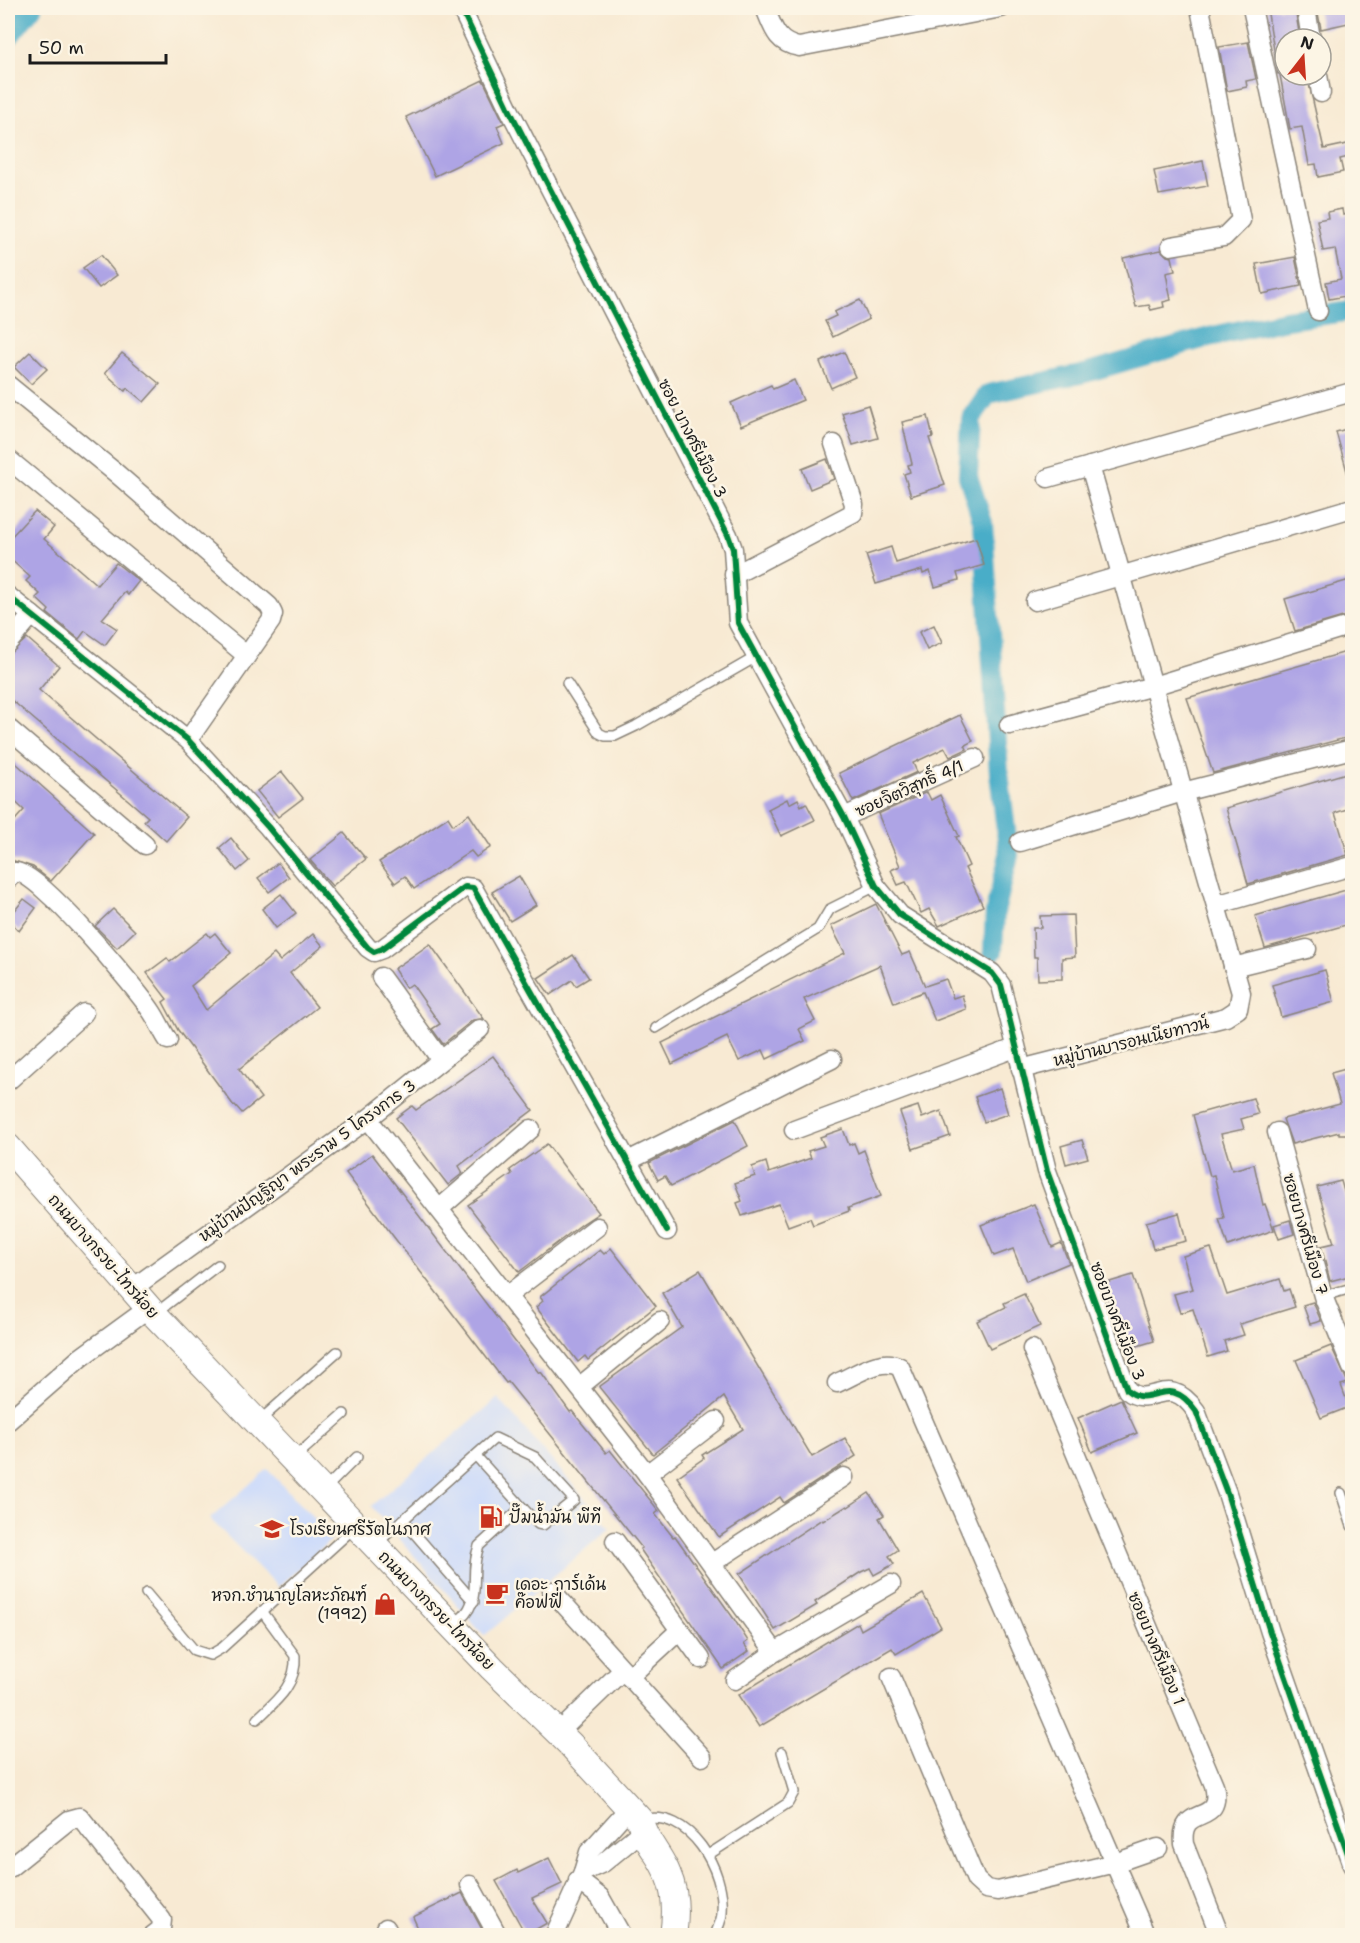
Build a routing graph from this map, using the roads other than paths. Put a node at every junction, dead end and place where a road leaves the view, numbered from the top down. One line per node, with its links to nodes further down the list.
1 (461, 8): 19 (street, ซอย บางศรีเมือง 3)
2 (765, 8): 3 (street)
3 (1001, 8)
4 (1200, 8): 10 (street)
5 (1252, 8): 11 (street)
6 (1306, 8): 7 (street)
7 (1309, 27)
8 (1320, 87): 9 (street)
9 (1321, 93)
10 (1171, 246)
11 (1318, 311)
12 (8, 385): 26 (street)
13 (1353, 392): 16 (street)
14 (834, 444): 19 (street)
15 (8, 459): 26 (street)
16 (1090, 466): 17 (street); 20 (street)
17 (1048, 478)
18 (1353, 508): 20 (street)
19 (734, 575): 27 (street, ซอย บางศรีเมือง 3)
20 (1121, 576): 22 (street); 29 (street)
21 (8, 596): 23 (street)
22 (1035, 602)
23 (32, 615): 25 (street); 32 (street)
24 (1353, 625): 29 (street)
25 (8, 643)
26 (246, 655): 32 (street)
27 (756, 657): 28 (lane); 36 (street, ซอย บางศรีเมือง 3)
28 (567, 683)
29 (1153, 686): 30 (street); 35 (street)
30 (1009, 725)
31 (8, 728): 38 (street)
32 (188, 740): 60 (street)
33 (1353, 749): 35 (street)
34 (975, 758): 36 (street, ซอยจิตวิสุทธิ์ 4/1)
35 (1183, 792): 37 (street); 42 (street)
36 (844, 817): 41 (street, ซอย บางศรีเมือง 3)
37 (1020, 842)
38 (145, 845)
39 (1353, 866): 42 (street)
40 (8, 879): 49 (street)
41 (876, 886): 47 (lane); 50 (street, ซอยบางศรีเมือง 3)
42 (1216, 905): 44 (street)
43 (1306, 949): 44 (street)
44 (1233, 967): 53 (street, หมู่บ้านบารอนเนียทาวน์)
45 (381, 977): 52 (street)
46 (84, 1013): 54 (street)
47 (656, 1028)
48 (480, 1029): 52 (street, หมู่บ้านปัญฐิญา พระราม 5 โครงการ 3)
49 (168, 1040)
50 (1015, 1048): 53 (street, ซอยบางศรีเมือง 3); 57 (street)
51 (832, 1059): 60 (street)
52 (441, 1060): 55 (street, หมู่บ้านปัญฐิญา พระราม 5 โครงการ 3)
53 (1021, 1069): 114 (street, ซอยบางศรีเมือง 3)
54 (8, 1081)
55 (368, 1119): 61 (street); 65 (street, หมู่บ้านปัญฐิญา พระราม 5 โครงการ 3)
56 (531, 1129): 61 (street)
57 (794, 1130)
58 (1277, 1132): 68 (street, ซอยบางศรีเมือง 7)
59 (8, 1147): 65 (main road, ถนนบางกรวย-ไทรน้อย)
60 (628, 1161): 63 (street)
61 (439, 1209): 67 (street)
62 (597, 1227): 67 (street)
63 (667, 1231)
64 (218, 1264): 69 (lane)
65 (133, 1288): 69 (main road, ถนนบางกรวย-ไทรน้อย)
66 (1353, 1288): 68 (lane)
67 (507, 1296): 75 (street)
68 (1323, 1296): 73 (street, ซอยบางศรีเมือง 7)
69 (152, 1311): 77 (street); 79 (main road, ถนนบางกรวย-ไทรน้อย)
70 (660, 1321): 75 (street)
71 (1032, 1349): 125 (street, ซอยบางศรีเมือง 1)
72 (337, 1352): 79 (lane)
73 (1353, 1368)
74 (837, 1383): 113 (street)
75 (579, 1387): 83 (street)
76 (344, 1414): 82 (lane)
77 (8, 1421)
78 (716, 1421): 83 (street)
79 (258, 1422): 82 (main road, ถนนบางกรวย-ไทรน้อย)
80 (476, 1456): 87 (lane); 87 (lane); 88 (lane)
81 (357, 1457): 85 (lane)
82 (293, 1459): 85 (main road, ถนนบางกรวย-ไทรน้อย)
83 (647, 1474): 93 (street)
84 (844, 1477): 93 (street)
85 (324, 1490): 89 (main road, ถนนบางกรวย-ไทรน้อย)
86 (1341, 1493): 90 (lane)
87 (522, 1506): 97 (lane)
88 (403, 1520): 92 (lane); 97 (lane)
89 (356, 1526): 92 (main road, ถนนบางกรวย-ไทรน้อย); 98 (lane)
90 (1353, 1526)
91 (615, 1541): 100 (street)
92 (374, 1545): 99 (main road, ถนนบางกรวย-ไทรน้อย)
93 (712, 1563): 101 (street)
94 (891, 1584): 101 (street)
95 (552, 1591): 103 (street)
96 (146, 1593): 98 (lane)
97 (474, 1602): 99 (lane)
98 (262, 1611): 106 (lane)
99 (452, 1626): 107 (main road, ถนนบางกรวย-ไทรน้อย)
100 (680, 1630): 102 (street); 103 (street)
101 (775, 1652): 105 (street)
102 (701, 1659)
103 (626, 1674): 107 (street); 109 (street)
104 (891, 1677): 113 (street)
105 (735, 1680)
106 (257, 1719)
107 (558, 1733): 110 (main road, ถนนบางกรวย-ไทรน้อย)
108 (782, 1752): 112 (lane)
109 (702, 1757)
110 (637, 1820): 112 (lane); 116 (street); 116 (street); 122 (main road, ถนนบางกรวย-ไทรน้อย)
111 (1158, 1848): 113 (street)
112 (708, 1855): 123 (lane)
113 (1114, 1863): 124 (street)
114 (1353, 1865)
115 (8, 1869): 118 (street)
116 (581, 1876): 120 (street); 121 (street)
117 (470, 1885): 119 (street)
118 (152, 1935)
119 (498, 1935)
120 (554, 1935)
121 (622, 1935)
122 (673, 1935)
123 (715, 1935)
124 (1146, 1935)
125 (1220, 1935)

